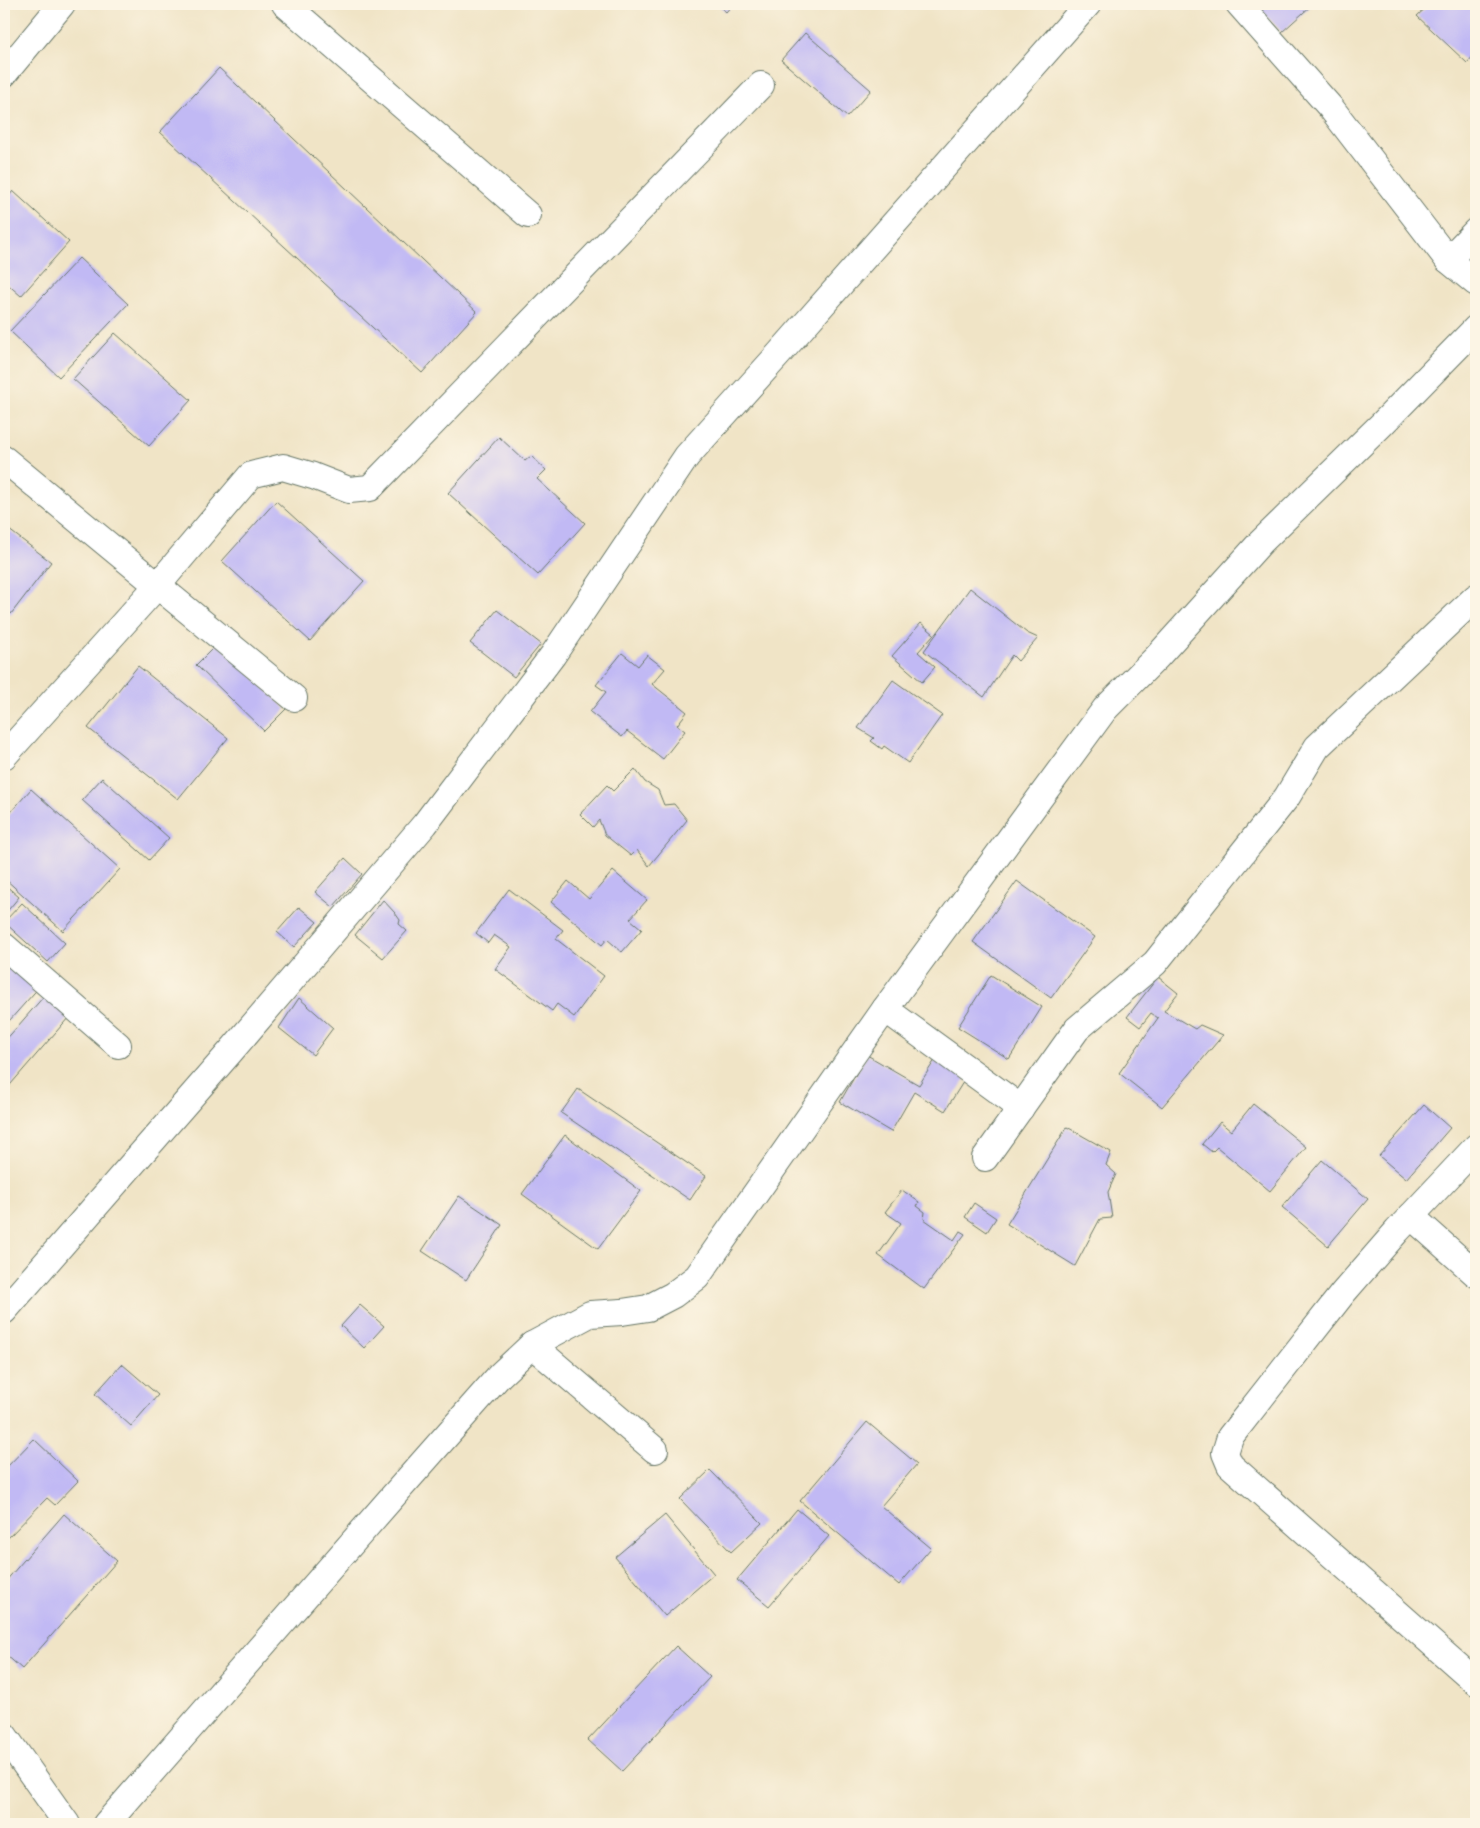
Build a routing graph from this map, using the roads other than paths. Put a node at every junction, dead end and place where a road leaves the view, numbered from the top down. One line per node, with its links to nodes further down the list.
1 (62, 4): 5 (street)
2 (285, 4): 7 (street)
3 (1088, 4): 25 (street)
4 (1239, 4): 9 (street)
5 (4, 74)
6 (761, 85): 13 (street)
7 (528, 215)
8 (1476, 231): 9 (street)
9 (1448, 260): 10 (street)
10 (1476, 283)
11 (1476, 328): 18 (street)
12 (4, 459): 13 (street)
13 (157, 586): 15 (street); 16 (street)
14 (1476, 597): 20 (street)
15 (294, 698)
16 (4, 756)
17 (4, 946): 19 (street)
18 (885, 1009): 20 (street); 26 (street)
19 (118, 1045)
20 (1021, 1108): 22 (street)
21 (1476, 1147): 23 (street)
22 (985, 1158)
23 (1411, 1216): 24 (street); 28 (street)
24 (1476, 1274)
25 (4, 1311)
26 (532, 1345): 27 (street); 31 (street)
27 (655, 1450)
28 (1476, 1682)
29 (4, 1735): 30 (street)
30 (67, 1824)
31 (106, 1824)

